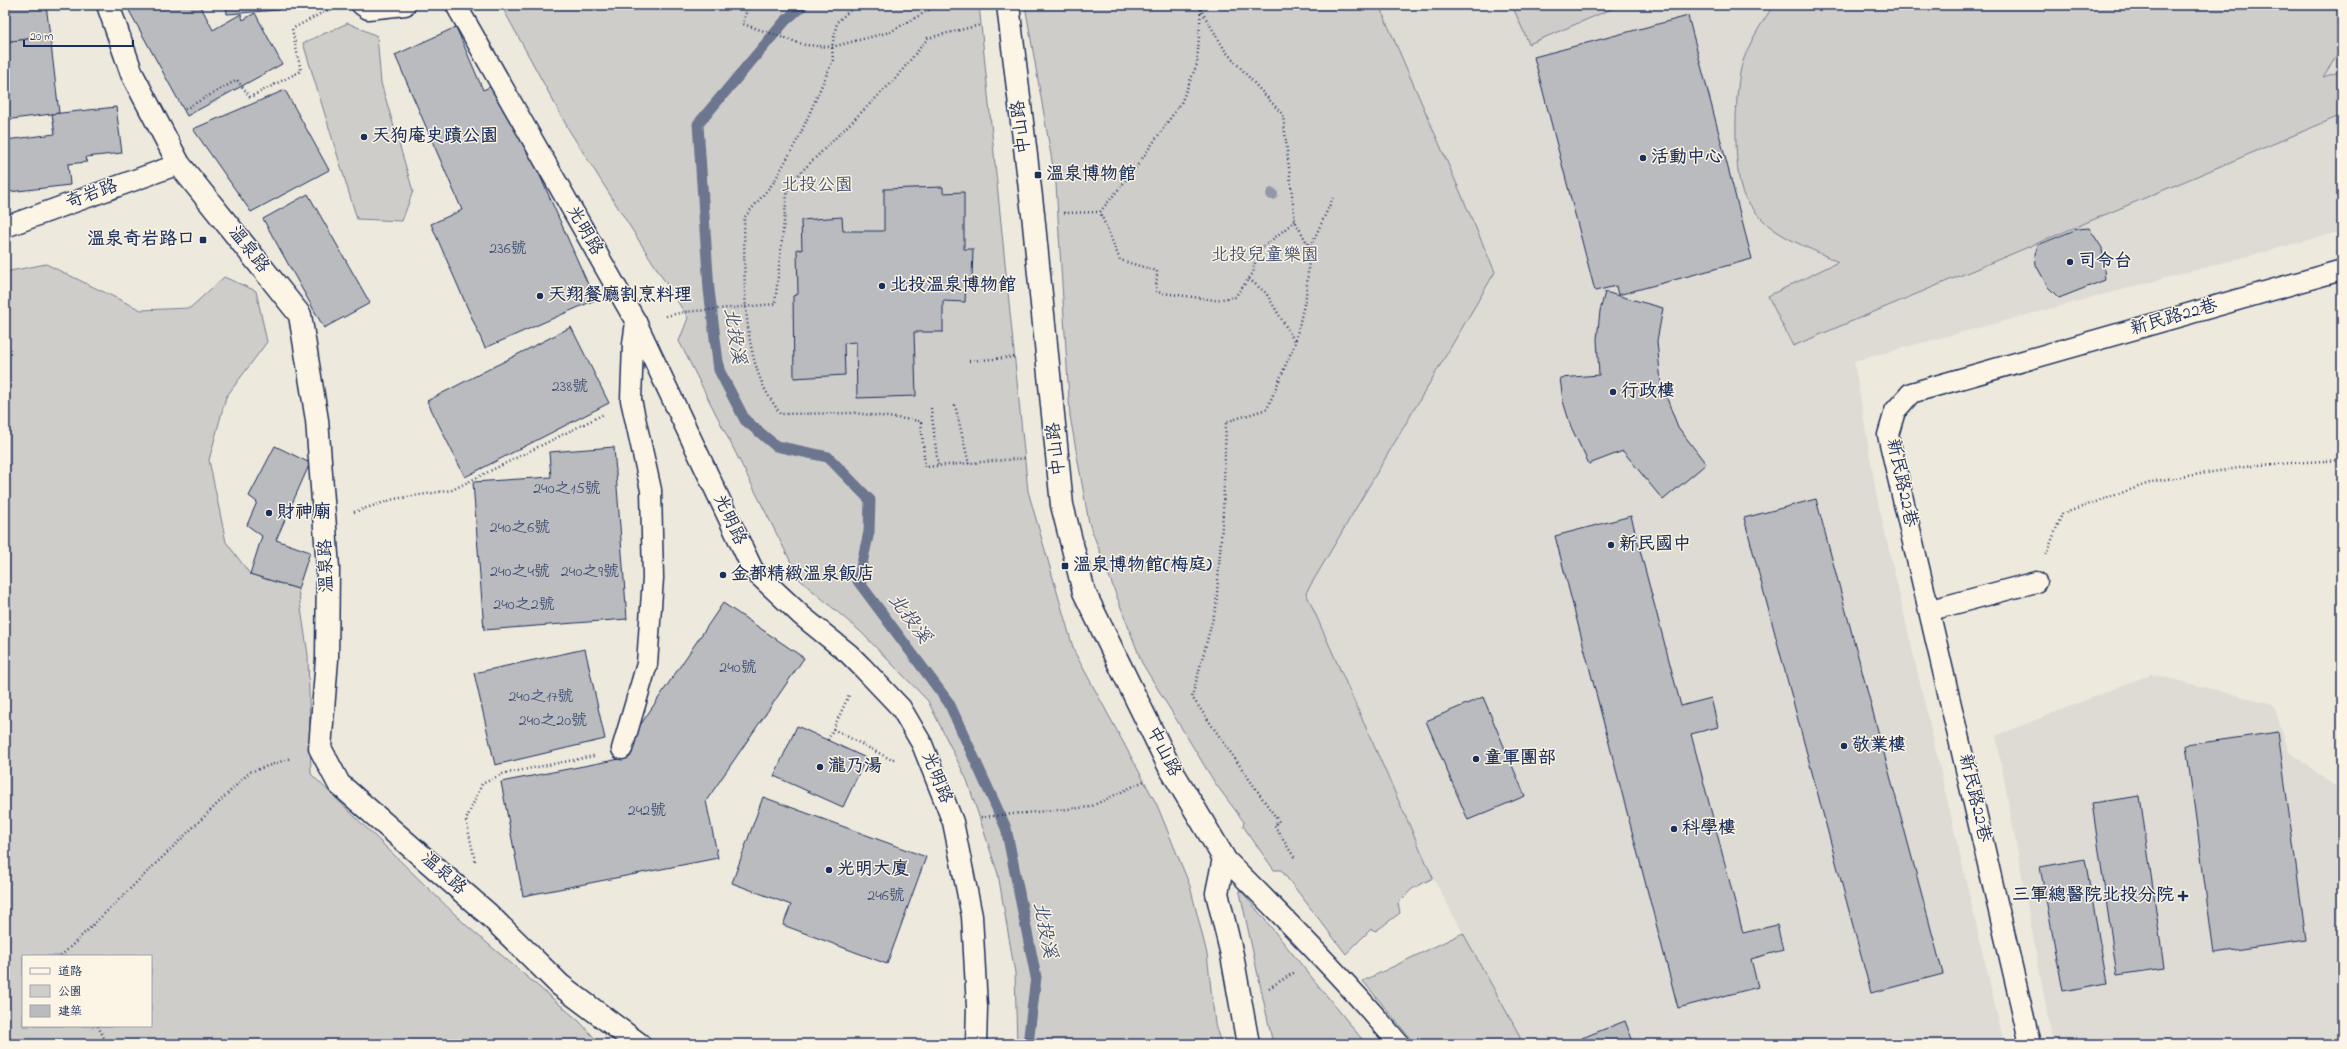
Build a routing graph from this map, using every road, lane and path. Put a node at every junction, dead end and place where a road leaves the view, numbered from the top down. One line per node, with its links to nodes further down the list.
1 (108, 5): 14 (street, 溫泉路)
2 (336, 5): 14 (path)
3 (362, 5): 4 (lane)
4 (405, 5)
5 (456, 5): 26 (lane, 光明路)
6 (748, 5): 13 (path)
7 (856, 5): 13 (path)
8 (938, 5): 13 (path)
9 (1008, 5): 18 (street, 中山路)
10 (1198, 5): 11 (path)
11 (1201, 9): 17 (path); 19 (path)
12 (981, 24): 24 (path)
13 (832, 47): 24 (path)
14 (158, 124): 15 (street, 溫泉路)
15 (179, 164): 20 (lane, 奇岩路); 44 (street, 溫泉路)
16 (1333, 198): 21 (path)
17 (1100, 212): 18 (path); 23 (path)
18 (1033, 214): 49 (street, 中山路)
19 (1295, 221): 21 (path); 23 (path)
20 (5, 227)
21 (1310, 248): 27 (path)
22 (2342, 270): 39 (lane, 新民路22巷)
23 (1249, 279): 27 (path)
24 (746, 307): 25 (path); 36 (path)
25 (684, 312)
26 (636, 322): 30 (lane); 40 (lane, 光明路)
27 (1295, 342): 48 (path)
28 (1020, 357): 29 (path)
29 (968, 362)
30 (631, 400): 37 (path); 45 (lane)
31 (955, 405): 35 (path)
32 (931, 408): 36 (path)
33 (1030, 458): 35 (path)
34 (2342, 460): 38 (path)
35 (969, 464): 36 (path)
36 (938, 466)
37 (351, 513)
38 (2036, 582): 39 (lane)
39 (1931, 610): 60 (lane, 新民路22巷)
40 (862, 667): 41 (path); 43 (lane, 光明路)
41 (833, 729): 42 (path); 43 (path)
42 (828, 740)
43 (922, 744): 57 (lane, 光明路)
44 (320, 748): 51 (path); 56 (street, 溫泉路)
45 (622, 749): 50 (path)
46 (1148, 779): 47 (path)
47 (978, 817)
48 (1294, 857)
49 (1224, 858): 58 (street); 59 (lane, 中山路)
50 (477, 867)
51 (62, 955)
52 (1301, 974): 53 (path)
53 (1264, 992)
54 (98, 1027): 55 (path)
55 (107, 1044)
56 (639, 1044)
57 (976, 1044)
58 (1248, 1044)
59 (1399, 1044)
60 (2030, 1044)

